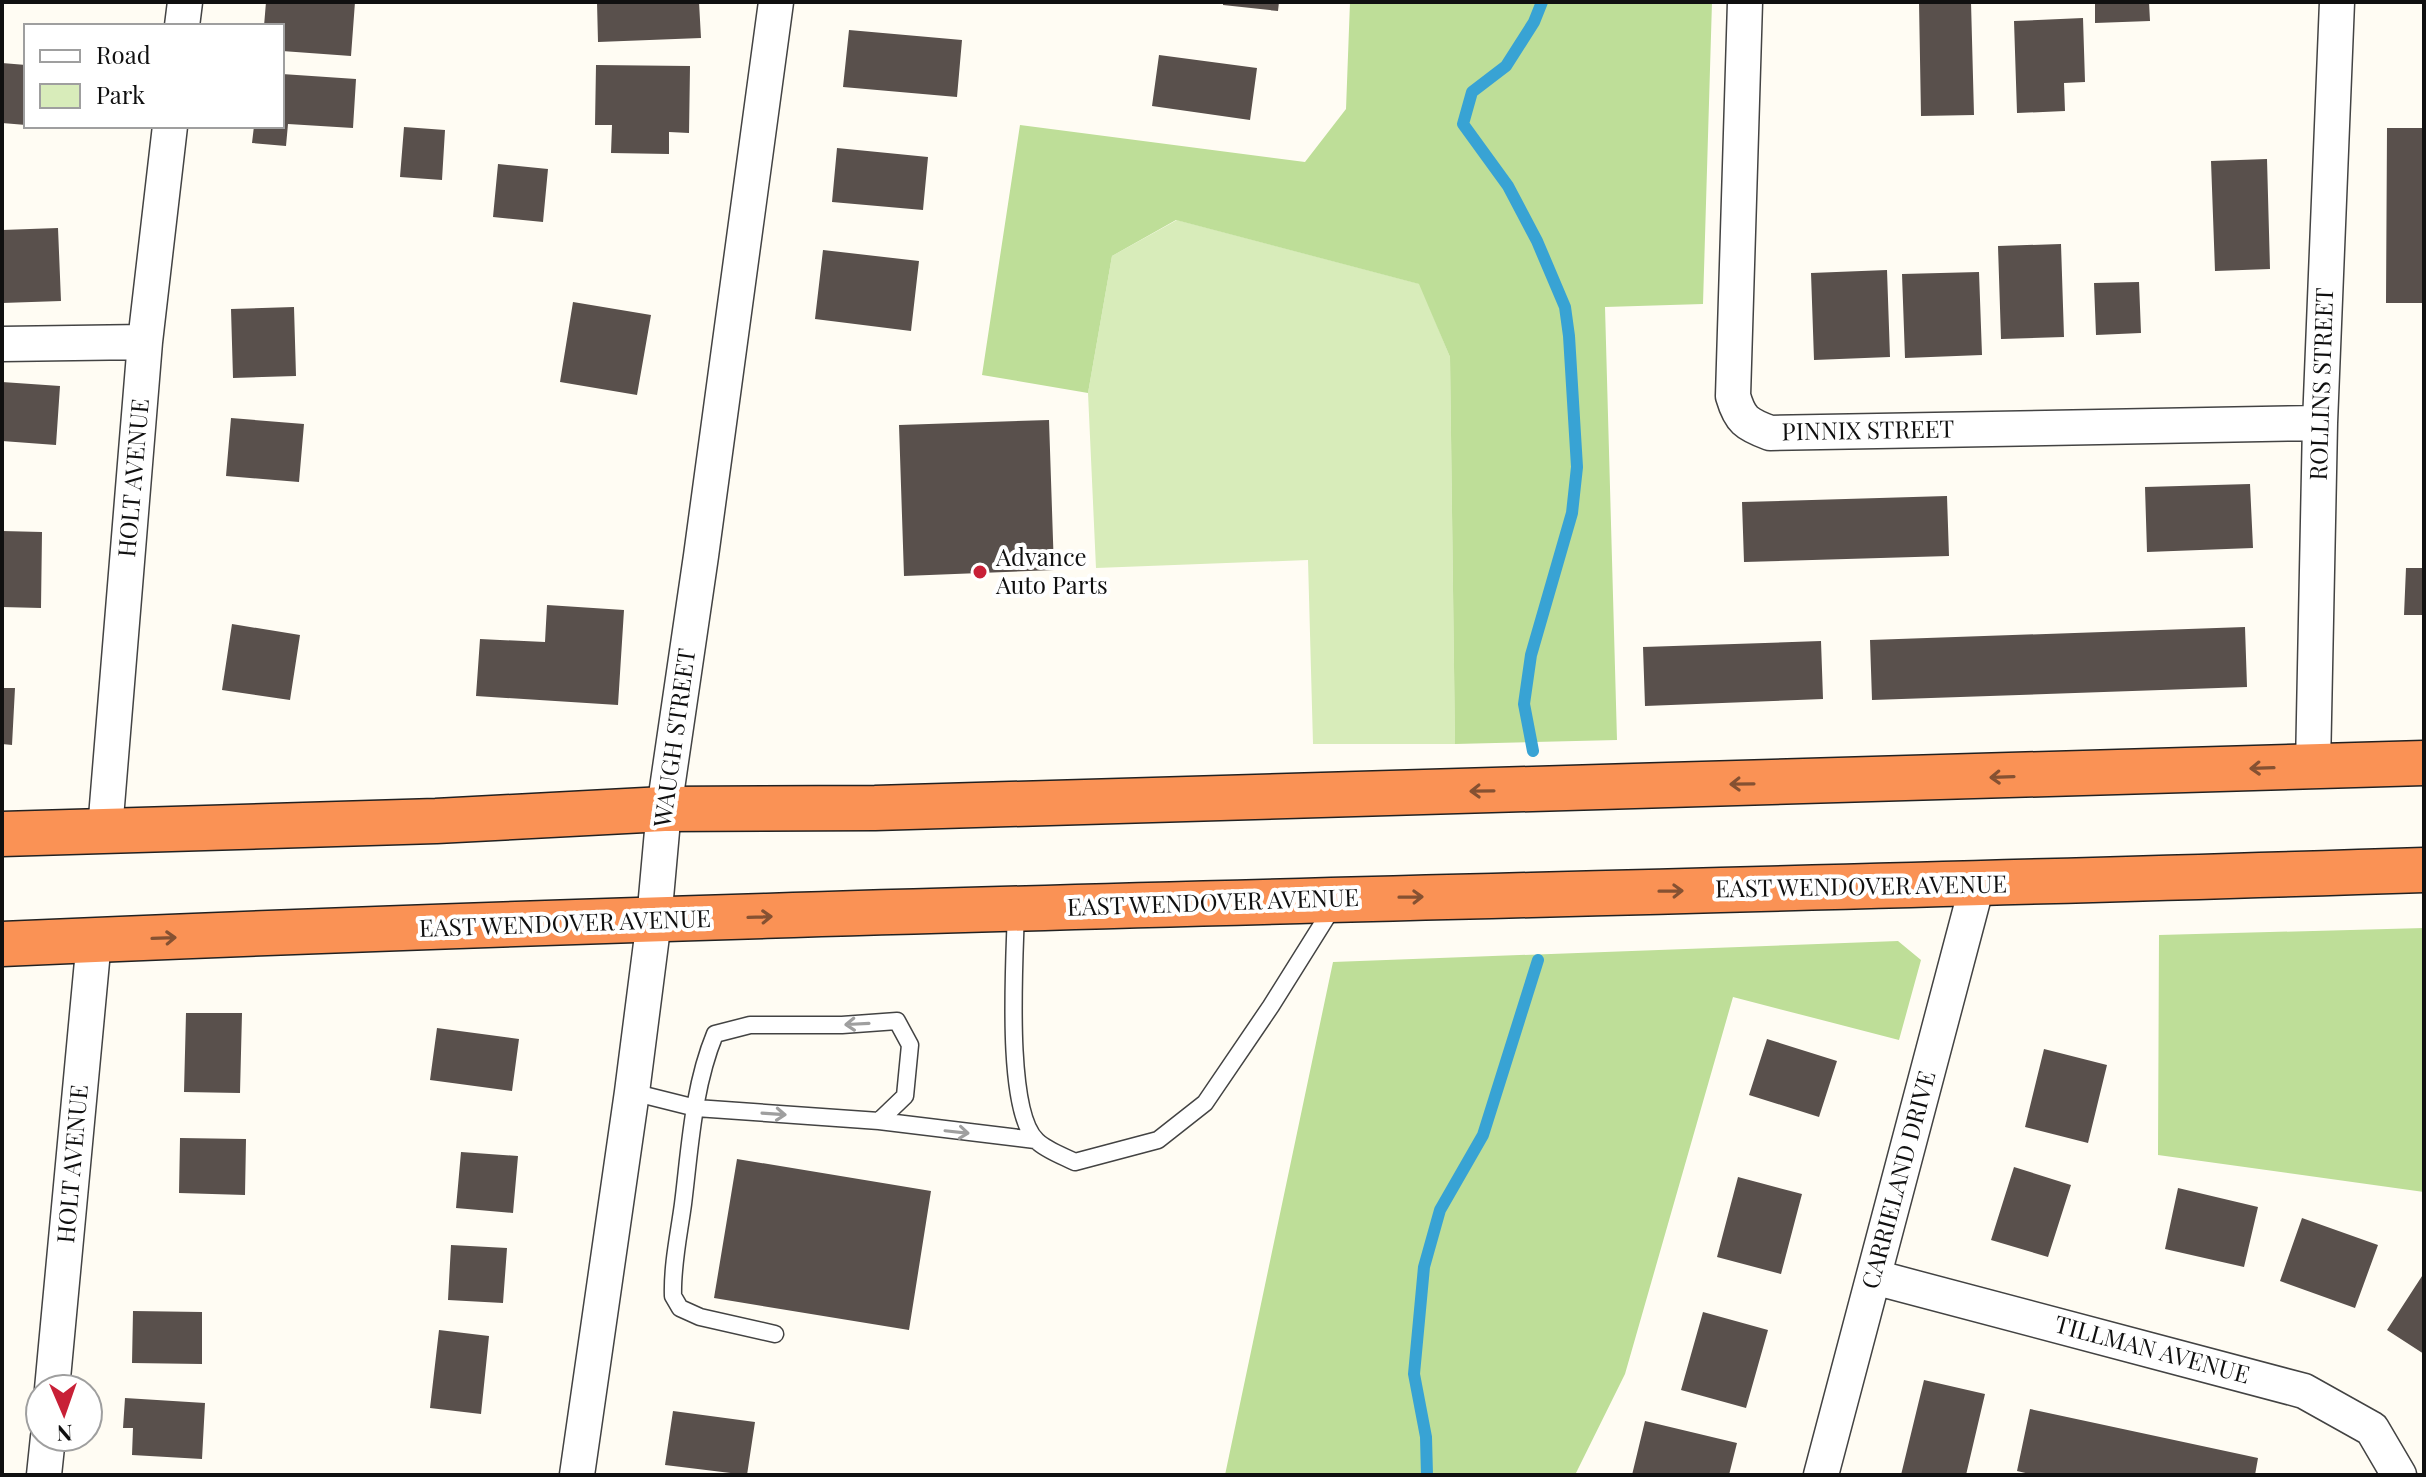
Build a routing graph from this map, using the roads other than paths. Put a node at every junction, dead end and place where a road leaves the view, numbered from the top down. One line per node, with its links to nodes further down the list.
1 (185, 2): 5 (street)
2 (776, 2): 12 (street, WAUGH STREET)
3 (1745, 2): 9 (street, PINNIX STREET)
4 (2337, 2): 9 (street, ROLLINS STREET)
5 (182, 24)
6 (170, 128): 7 (street, HOLT AVENUE)
7 (145, 342): 8 (street); 13 (street, HOLT AVENUE)
8 (2, 344)
9 (2320, 423): 11 (street, ROLLINS STREET)
10 (2424, 763): 11 (highway)
11 (2313, 767): 12 (highway, one-way to 12)
12 (664, 809): 13 (highway); 19 (street, WAUGH STREET)
13 (105, 830): 14 (highway)
14 (2, 834)
15 (2424, 870): 16 (highway, EAST WENDOVER AVENUE)
16 (1977, 885): 17 (highway, EAST WENDOVER AVENUE, one-way to 16); 26 (street, CARRIELAND DRIVE)
17 (1338, 898): 18 (highway, EAST WENDOVER AVENUE); 25 (lane)
18 (1016, 909): 19 (highway, EAST WENDOVER AVENUE, one-way to 18); 25 (lane)
19 (654, 920): 20 (highway, EAST WENDOVER AVENUE, one-way to 19); 22 (street, WAUGH STREET)
20 (94, 940): 21 (highway, EAST WENDOVER AVENUE); 28 (street, HOLT AVENUE)
21 (2, 944)
22 (632, 1092): 23 (lane); 31 (street, WAUGH STREET)
23 (696, 1108): 24 (lane, one-way to 24); 24 (lane, one-way to 23); 27 (lane)
24 (879, 1121): 25 (lane, one-way to 25)
25 (1035, 1140)
26 (1874, 1277): 32 (street, CARRIELAND DRIVE); 33 (street, TILLMAN AVENUE)
27 (775, 1334)
28 (53, 1373)
29 (46, 1453): 30 (street)
30 (44, 1475)
31 (577, 1475)
32 (1821, 1475)
33 (2399, 1475)

